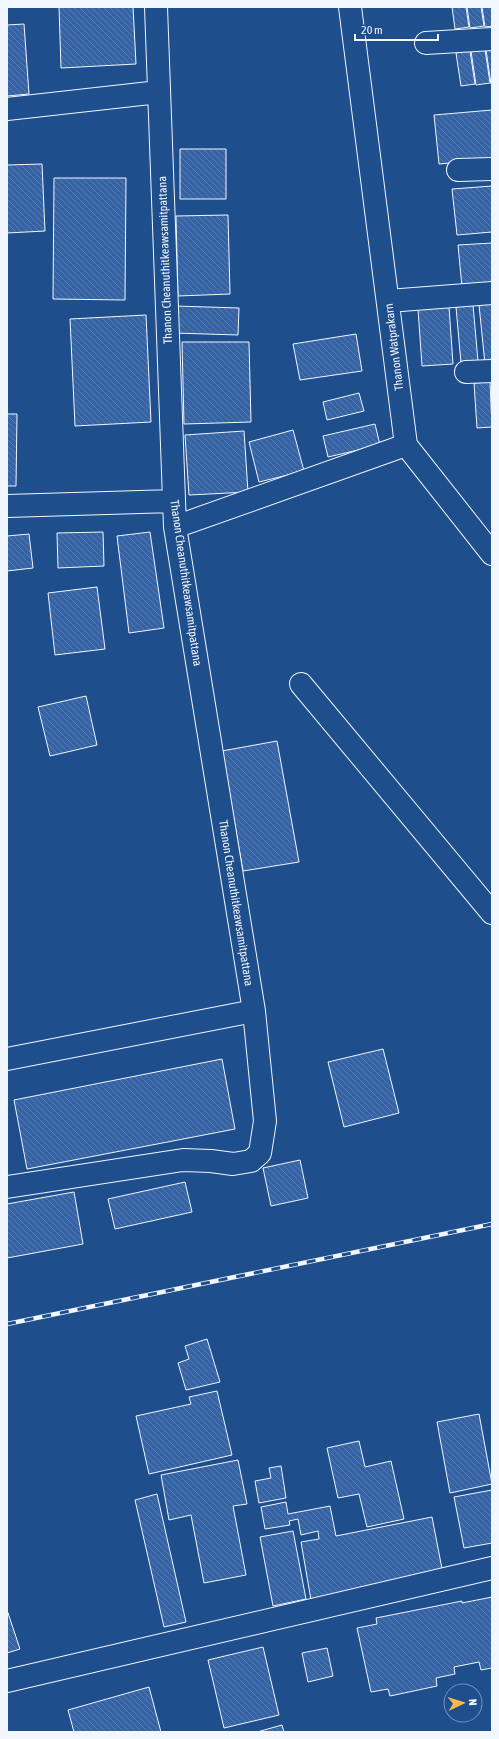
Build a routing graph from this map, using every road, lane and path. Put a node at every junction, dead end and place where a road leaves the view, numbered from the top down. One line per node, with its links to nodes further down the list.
1 (156, 7): 5 (street, Thanon Cheanuthitkeawsamitpattana)
2 (350, 7): 10 (street, Thanon Watprakarn)
3 (492, 39): 4 (street)
4 (426, 43)
5 (159, 92): 6 (street); 14 (street, Thanon Cheanuthitkeawsamitpattana)
6 (7, 108)
7 (492, 169): 8 (street)
8 (458, 170)
9 (492, 293): 10 (street)
10 (388, 301): 13 (street, Thanon Watprakarn)
11 (492, 371): 12 (street)
12 (466, 372)
13 (406, 445): 16 (street); 17 (street)
14 (173, 501): 15 (street); 16 (street, Thanon Cheanuthitkeawsamitpattana)
15 (7, 506)
16 (176, 527): 20 (street, Thanon Cheanuthitkeawsamitpattana)
17 (492, 554)
18 (302, 684): 19 (street)
19 (492, 913)
20 (254, 1012): 21 (street); 22 (street, Thanon Cheanuthitkeawsamitpattana)
21 (7, 1059)
22 (7, 1187)
23 (492, 1568): 24 (street)
24 (7, 1681)

